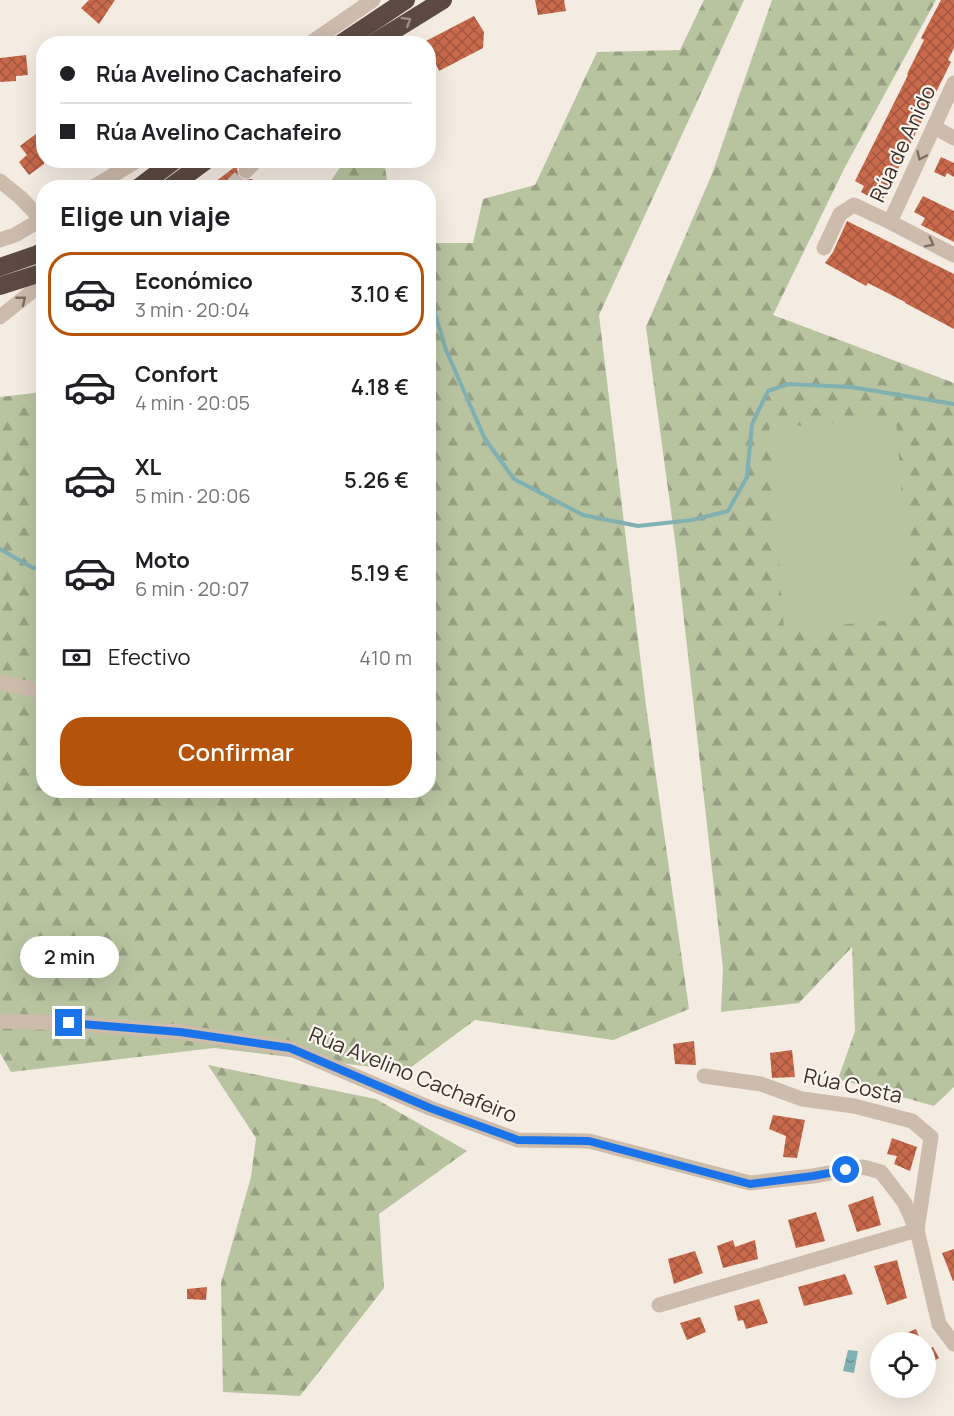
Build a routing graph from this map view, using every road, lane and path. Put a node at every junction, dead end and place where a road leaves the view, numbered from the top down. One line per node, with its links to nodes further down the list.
1 (373, 0): 4 (street)
2 (406, 0): 5 (highway)
3 (443, 0): 6 (highway, one-way to 3)
4 (321, 36)
5 (352, 36)
6 (385, 36)
7 (954, 83): 8 (street, Rúa de Anido)
8 (934, 128): 9 (street); 19 (street, Rúa de Anido, one-way to 19)
9 (954, 138)
10 (125, 168): 13 (street)
11 (164, 168): 14 (highway)
12 (196, 168): 15 (highway)
13 (105, 180)
14 (149, 180)
15 (180, 180)
16 (0, 181): 17 (street)
17 (36, 212)
18 (36, 222): 20 (street)
19 (890, 222): 21 (street); 23 (street, Rúa de Anido, one-way to 23)
20 (0, 240)
21 (824, 248)
22 (36, 255): 24 (highway)
23 (954, 255)
24 (0, 267)
25 (36, 275): 26 (highway)
26 (0, 286)
27 (36, 288): 28 (street, one-way to 27)
28 (0, 317)
29 (0, 682): 30 (street)
30 (36, 690)
31 (0, 1021): 33 (street, Rúa Avelino Cachafeiro)
32 (704, 1076): 33 (street, Rúa Costa)
33 (917, 1230): 34 (street); 35 (street, Rúa Avelino Cachafeiro)
34 (659, 1305)
35 (954, 1344)

